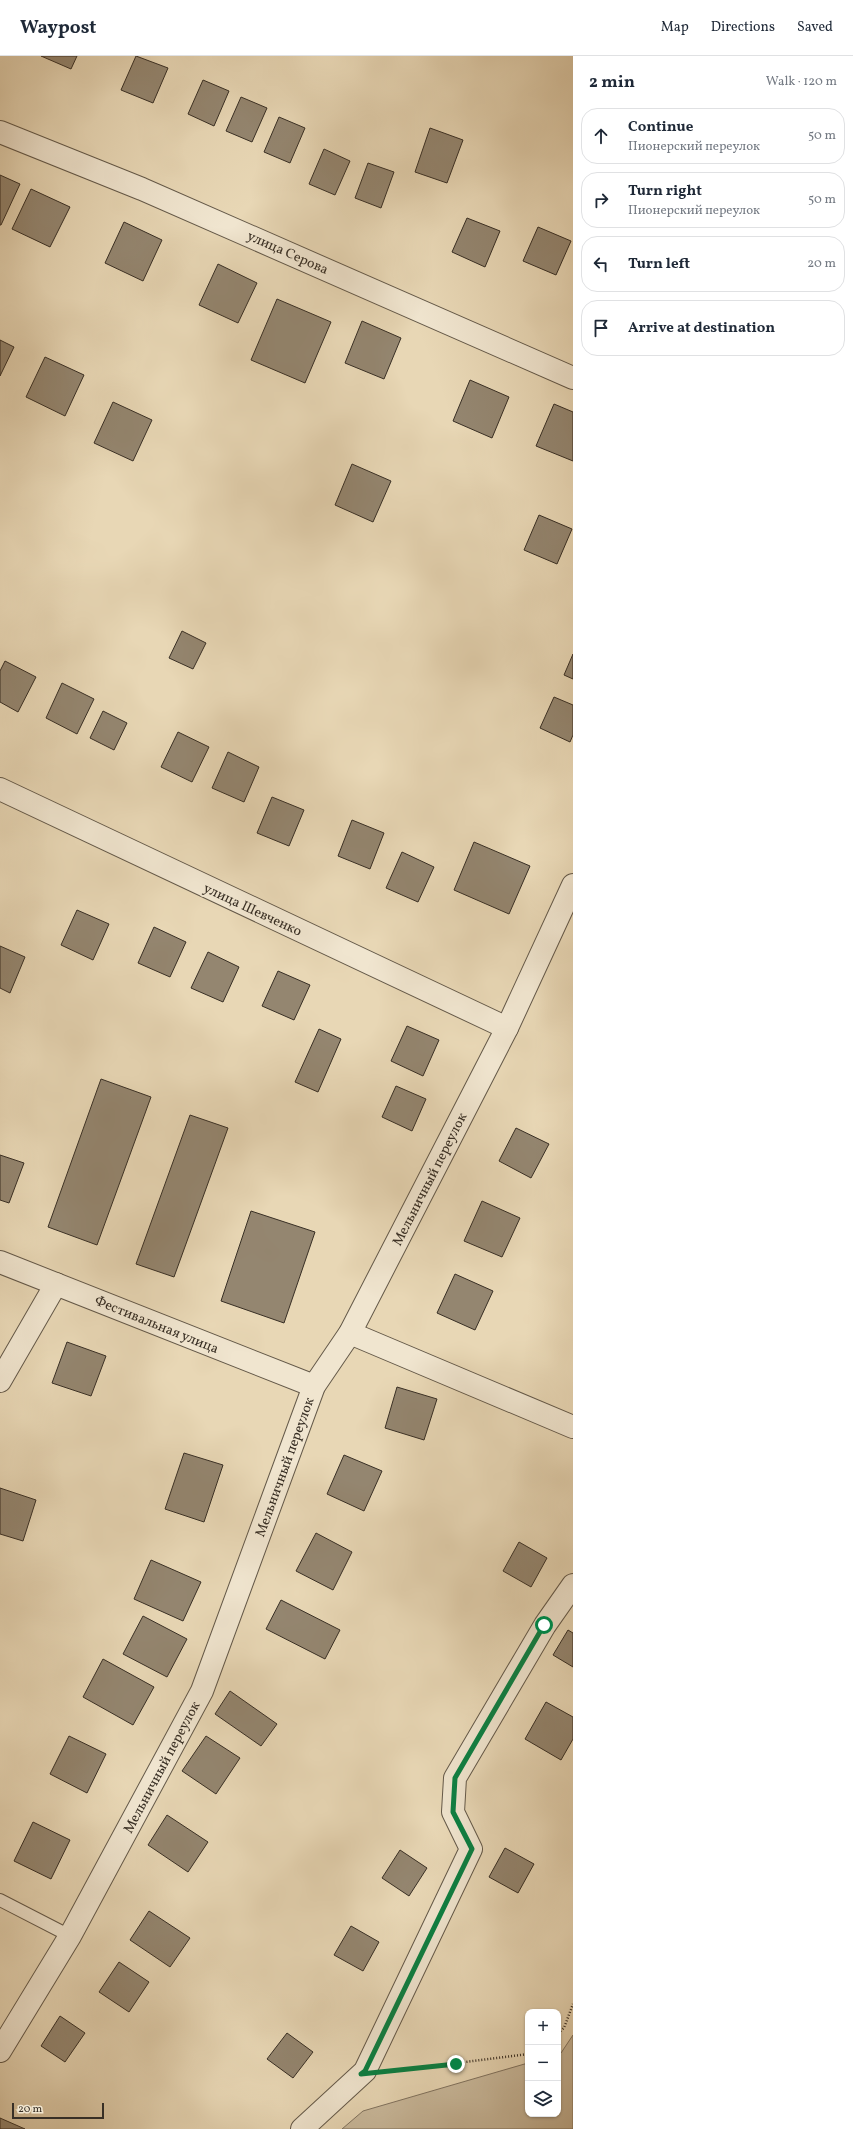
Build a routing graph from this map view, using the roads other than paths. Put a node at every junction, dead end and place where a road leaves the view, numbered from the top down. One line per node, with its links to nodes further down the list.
1 (0, 132): 2 (street, улица Серова)
2 (573, 378)
3 (0, 789): 5 (street, улица Шевченко)
4 (573, 885): 5 (street, Мельничный переулок)
5 (507, 1028): 8 (street, Мельничный переулок)
6 (0, 1262): 7 (street, Фестивальная улица)
7 (56, 1284): 9 (street); 10 (street, Фестивальная улица)
8 (350, 1333): 10 (street, Мельничный переулок); 11 (street)
9 (0, 1381)
10 (314, 1386): 14 (street, Мельничный переулок)
11 (573, 1427)
12 (573, 1585): 16 (street)
13 (0, 1900): 14 (lane)
14 (70, 1936): 15 (street, Мельничный переулок)
15 (0, 2051)
16 (302, 2129)

